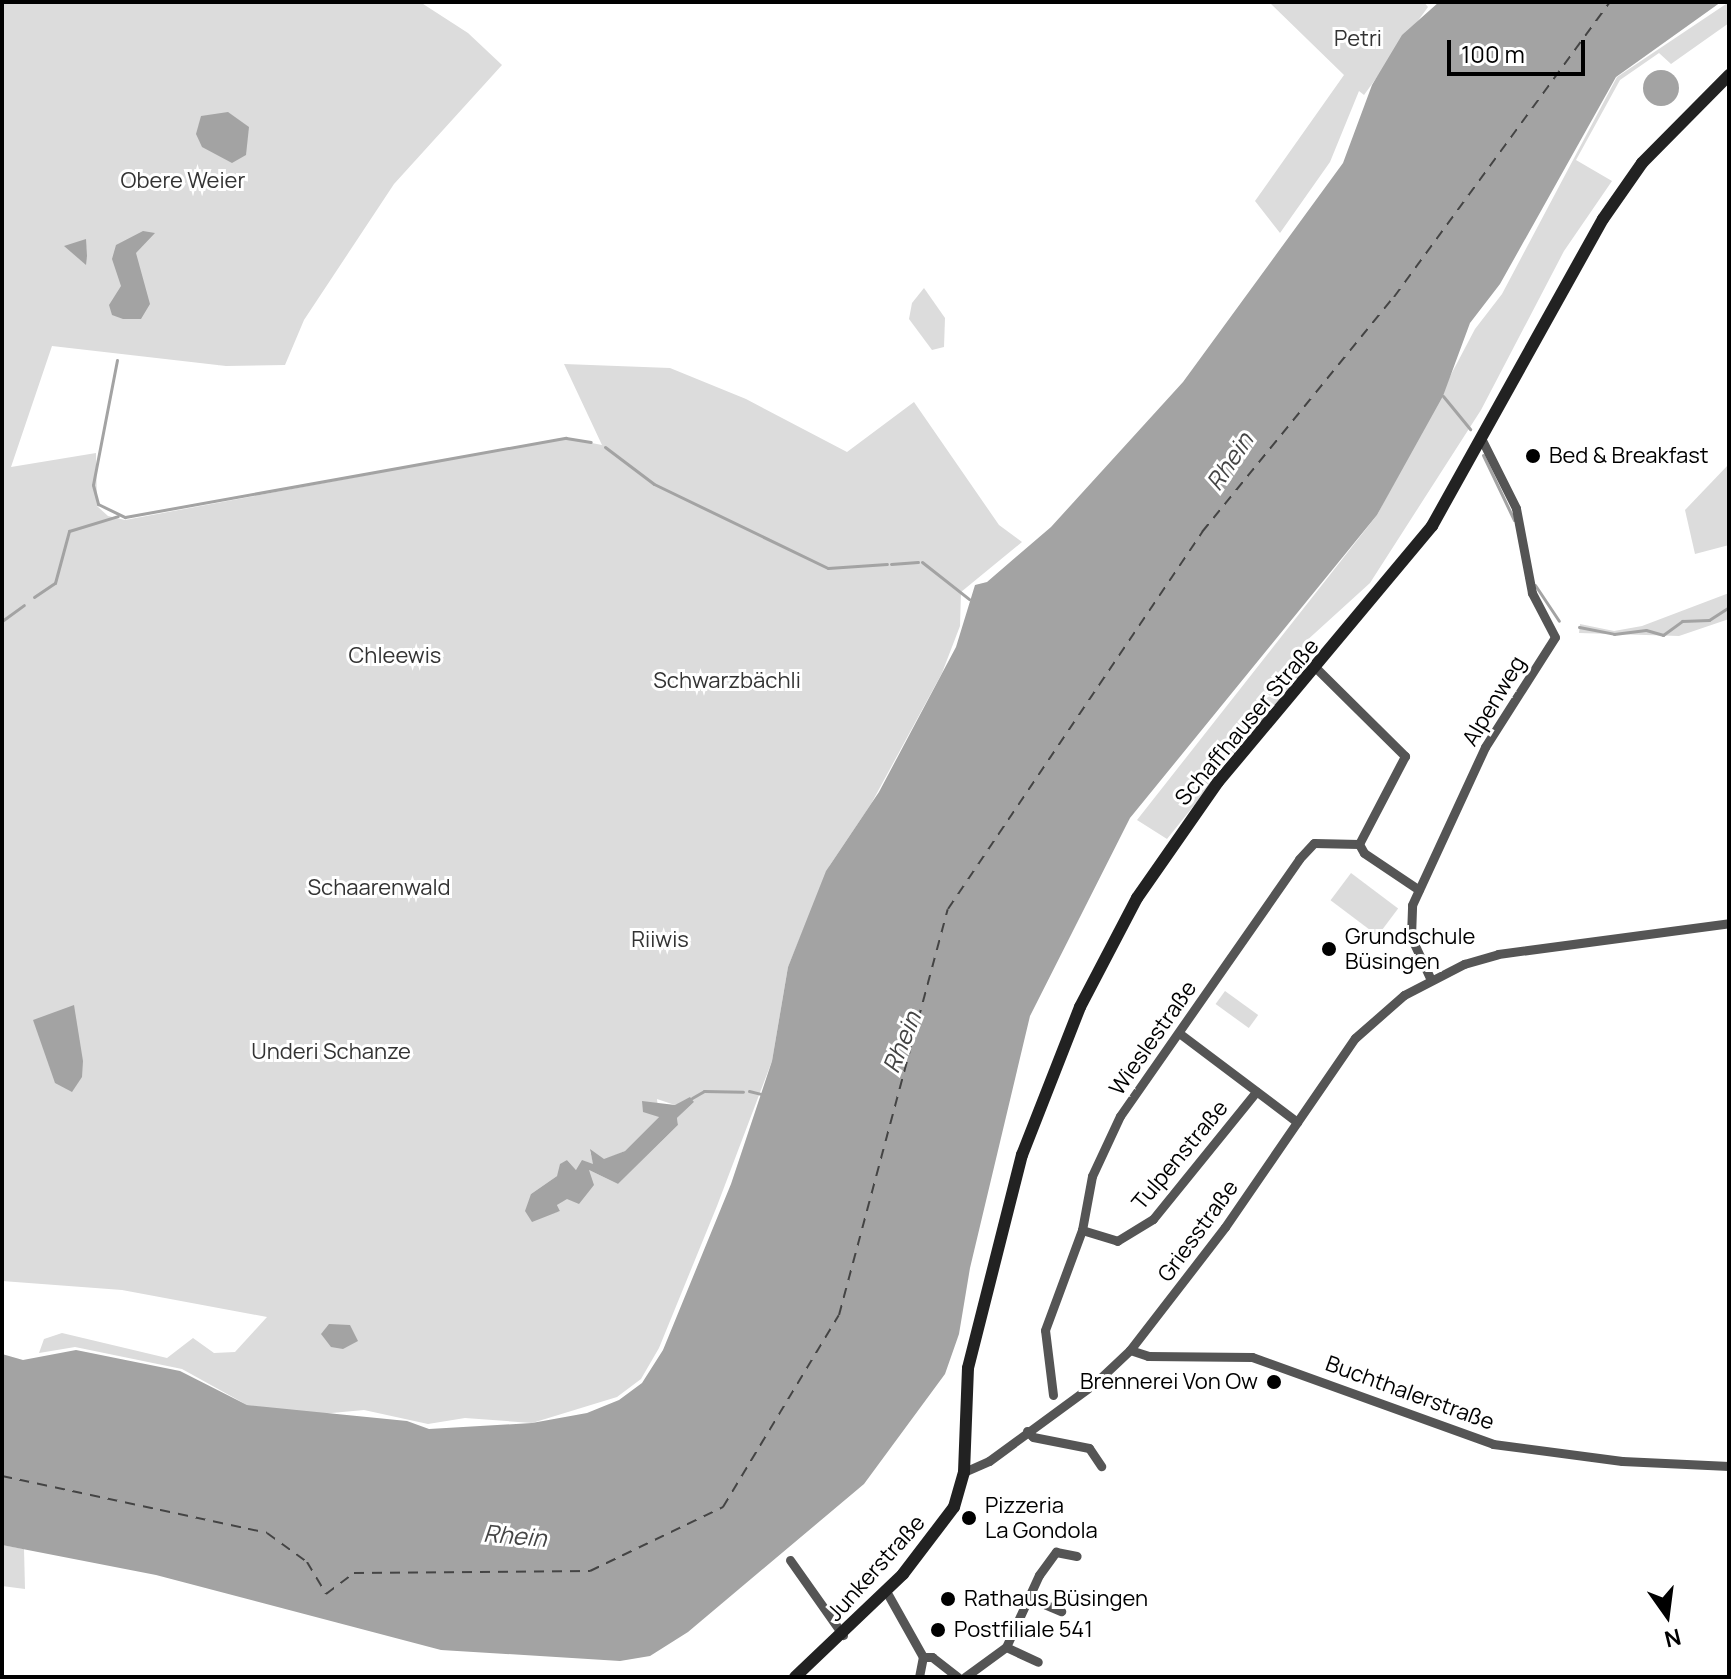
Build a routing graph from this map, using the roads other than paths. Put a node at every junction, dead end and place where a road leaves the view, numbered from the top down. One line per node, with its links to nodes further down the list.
1 (1729, 75): 2 (main road, Schaffhauser Straße)
2 (1482, 440): 3 (main road, Schaffhauser Straße); 5 (street, Alpenweg)
3 (1317, 669): 4 (street); 17 (main road, Schaffhauser Straße)
4 (1359, 844): 5 (street); 8 (street, Wieslestraße)
5 (1419, 890): 7 (street, Alpenweg)
6 (1729, 923): 7 (street, Griesstraße)
7 (1431, 980): 10 (street, Griesstraße)
8 (1179, 1033): 9 (street); 11 (street, Wieslestraße)
9 (1256, 1092): 10 (street); 11 (street, Tulpenstraße)
10 (1297, 1122): 12 (street, Griesstraße)
11 (1082, 1230): 13 (street, Wieslestraße)
12 (1130, 1350): 14 (street, Griesstraße); 16 (street, Buchthalerstraße)
13 (1053, 1395)
14 (1027, 1431): 15 (street); 17 (street, Griesstraße)
15 (1101, 1466)
16 (1729, 1466)
17 (964, 1472): 20 (main road, Junkerstraße)
18 (1077, 1556): 21 (street)
19 (790, 1560): 23 (street)
20 (886, 1591): 23 (main road, Junkerstraße); 25 (street)
21 (1030, 1598): 22 (street); 24 (street)
22 (1061, 1611)
23 (843, 1635): 27 (main road, Junkerstraße)
24 (1006, 1647): 26 (street); 30 (street)
25 (923, 1657): 28 (street); 29 (street)
26 (1038, 1662)
27 (795, 1677)
28 (919, 1677)
29 (958, 1677)
30 (965, 1677)

